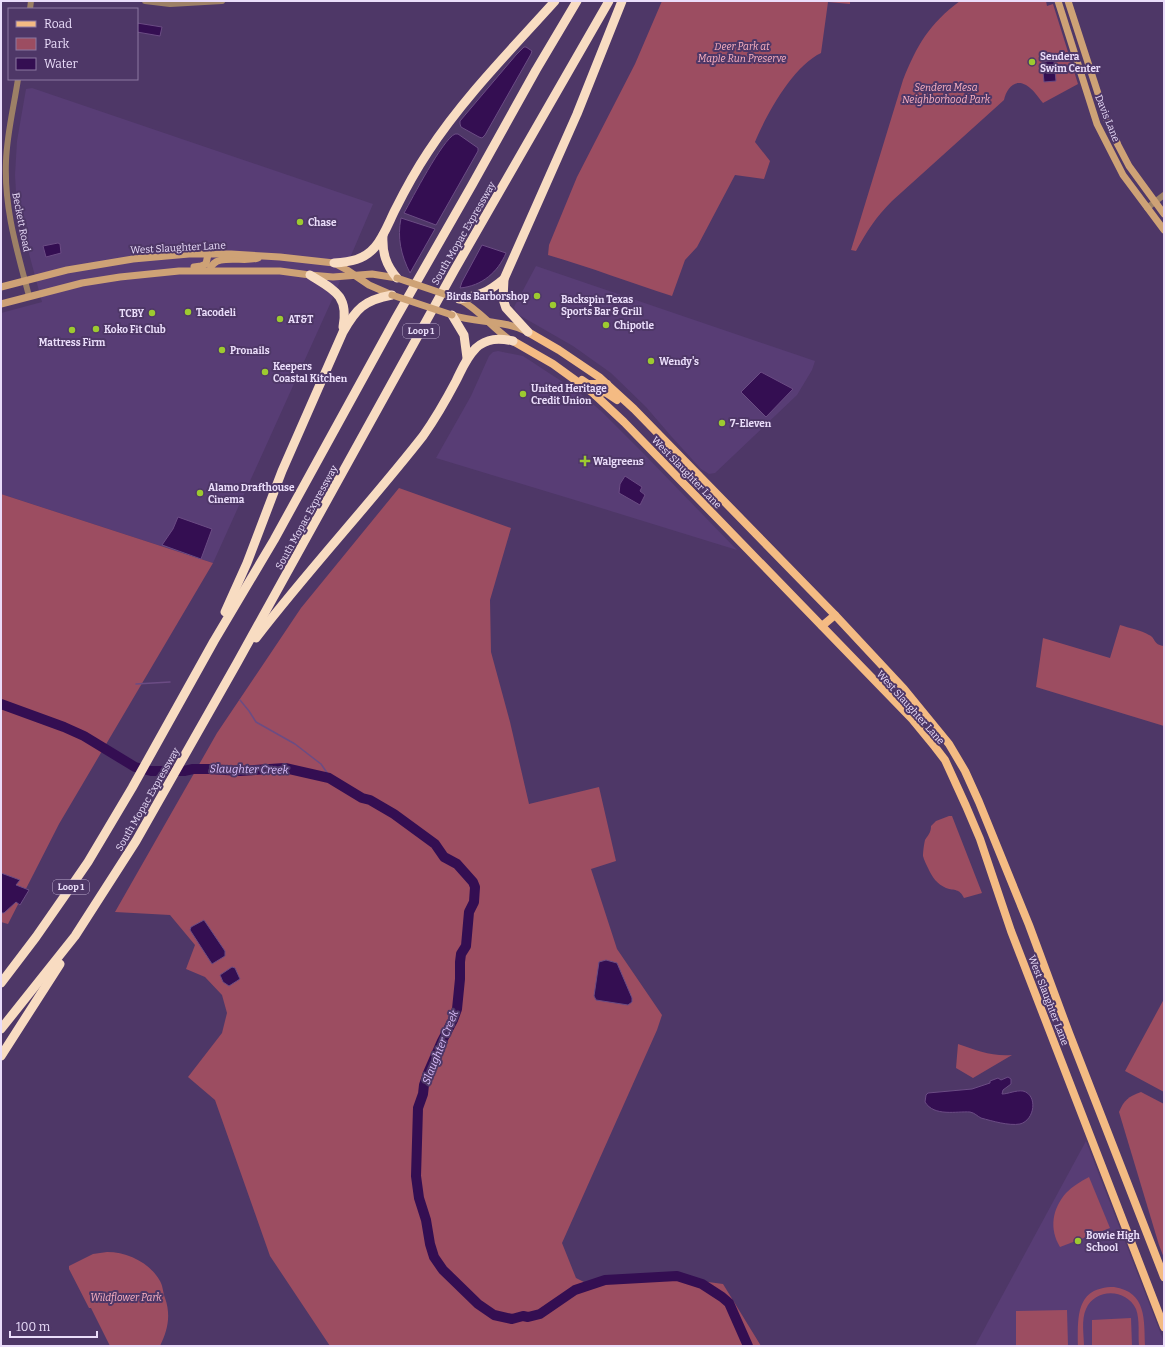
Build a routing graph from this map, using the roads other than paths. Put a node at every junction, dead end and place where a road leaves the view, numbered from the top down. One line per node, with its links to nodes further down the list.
1 (145, 1): 2 (street)
2 (222, 1)
3 (555, 1): 15 (highway)
4 (577, 1): 43 (highway, South Mopac Expressway / Loop 1)
5 (609, 1): 44 (highway, South Mopac Expressway / Loop 1)
6 (622, 1): 24 (highway)
7 (1058, 1): 12 (main road, Davis Lane)
8 (1068, 1): 11 (main road, Davis Lane)
9 (18, 80): 25 (street, Beckett Road)
10 (1164, 195): 11 (street)
11 (1155, 202): 12 (street); 13 (main road, Davis Lane)
12 (1147, 208): 14 (main road, Davis Lane)
13 (1164, 214)
14 (1164, 230)
15 (383, 234): 18 (highway); 23 (highway)
16 (208, 254): 17 (main road, West Slaughter Lane); 20 (main road); 25 (main road, West Slaughter Lane)
17 (262, 256): 18 (main road, West Slaughter Lane); 19 (main road)
18 (334, 263): 22 (main road, West Slaughter Lane)
19 (210, 270): 20 (main road, West Slaughter Lane); 21 (main road, West Slaughter Lane)
20 (151, 273): 27 (main road, West Slaughter Lane)
21 (310, 275): 22 (main road, West Slaughter Lane); 33 (highway)
22 (355, 275): 23 (main road, West Slaughter Lane); 28 (main road, West Slaughter Lane)
23 (398, 278): 29 (main road, West Slaughter Lane, bridge)
24 (504, 279): 29 (highway); 34 (highway)
25 (25, 280): 26 (main road, West Slaughter Lane); 27 (street, Beckett Road)
26 (1, 286)
27 (29, 296): 30 (main road, West Slaughter Lane)
28 (392, 296): 31 (main road, West Slaughter Lane, bridge); 33 (highway)
29 (460, 299): 32 (main road, West Slaughter Lane)
30 (1, 304)
31 (452, 315): 32 (main road, West Slaughter Lane); 37 (highway)
32 (488, 322): 34 (main road, West Slaughter Lane); 35 (main road, West Slaughter Lane)
33 (342, 332): 43 (highway)
34 (528, 332): 38 (main road, West Slaughter Lane)
35 (513, 342): 36 (main road, West Slaughter Lane); 37 (highway)
36 (536, 355): 38 (main road); 39 (main road, West Slaughter Lane)
37 (466, 358): 44 (highway)
38 (607, 384): 40 (main road, West Slaughter Lane)
39 (595, 395): 40 (main road); 42 (main road, West Slaughter Lane)
40 (655, 431): 41 (main road, West Slaughter Lane)
41 (835, 615): 42 (main road); 45 (main road, West Slaughter Lane)
42 (822, 626): 46 (main road, West Slaughter Lane)
43 (214, 641): 48 (highway, South Mopac Expressway / Loop 1)
44 (237, 663): 47 (highway, South Mopac Expressway / Loop 1)
45 (990, 829): 46 (main road); 51 (main road, West Slaughter Lane)
46 (977, 833): 52 (main road, West Slaughter Lane)
47 (75, 936): 49 (highway, South Mopac Expressway / Loop 1); 50 (highway)
48 (2, 982)
49 (1, 1029)
50 (1, 1056)
51 (1164, 1277)
52 (1164, 1326)

